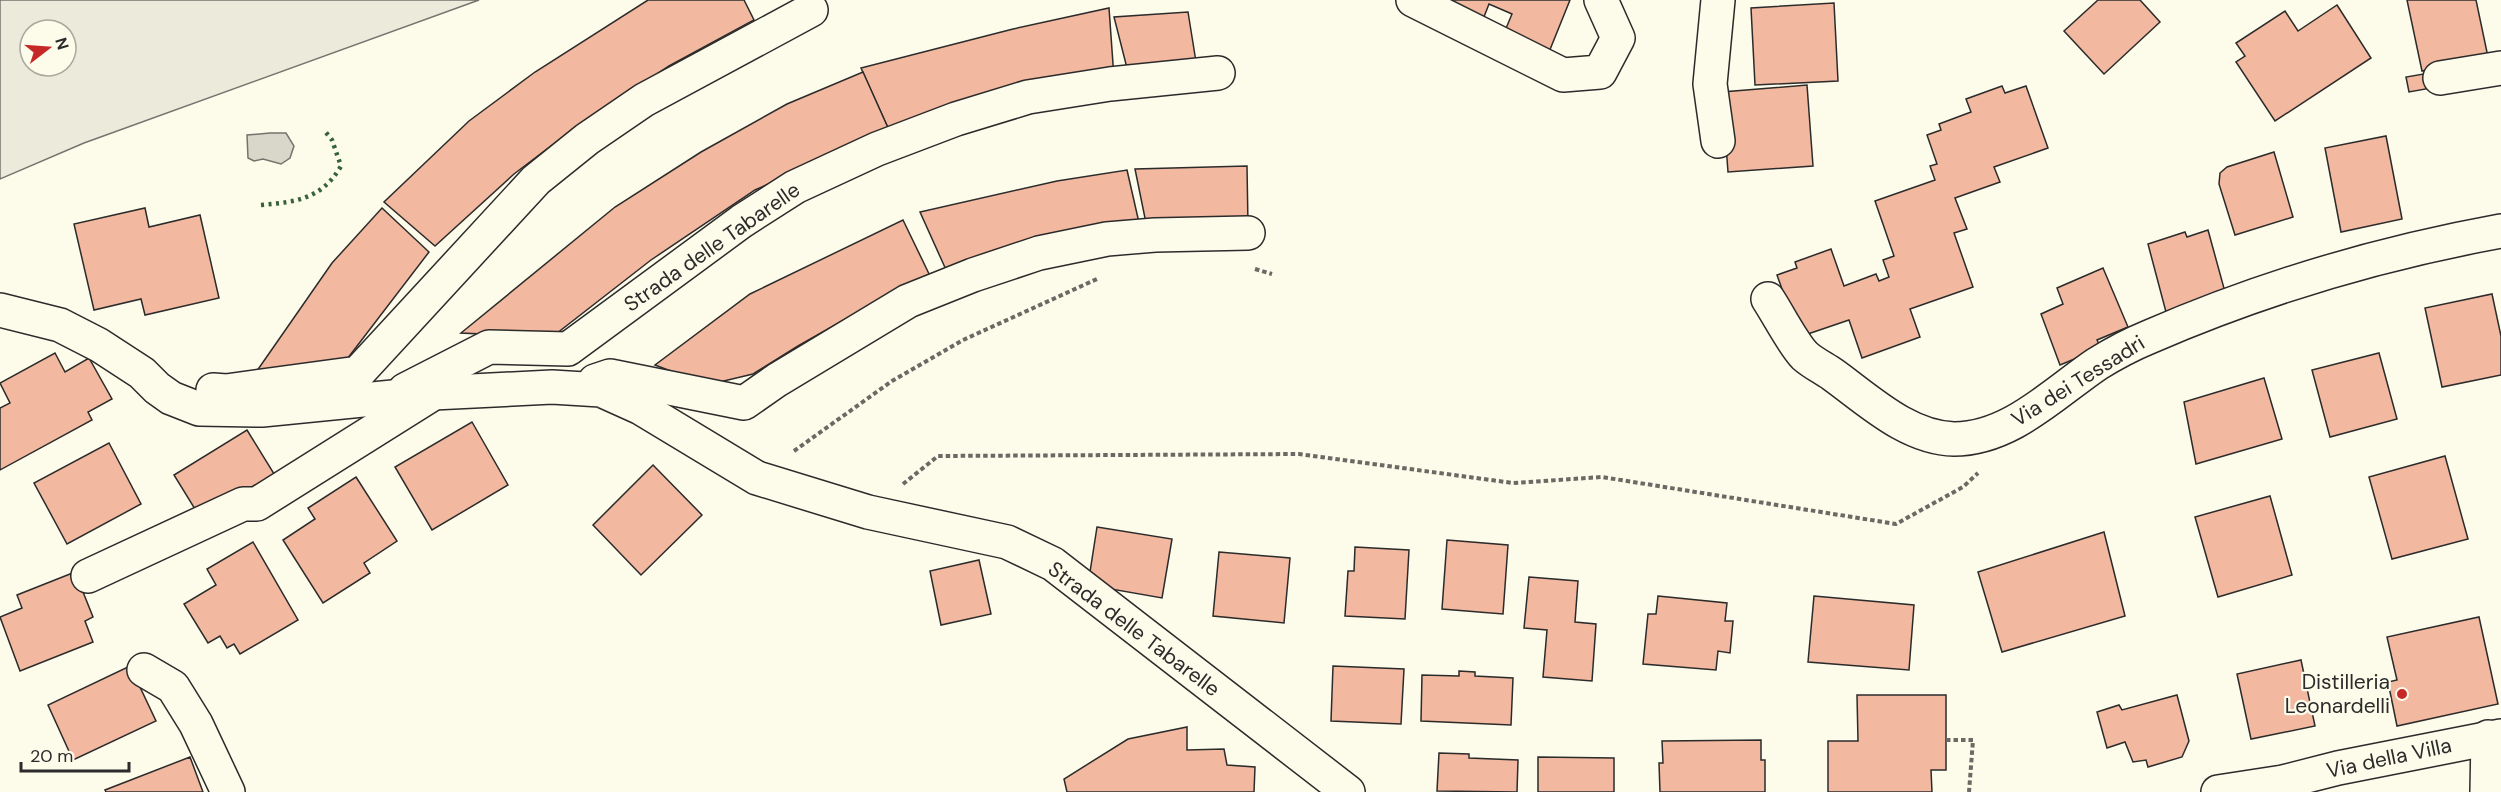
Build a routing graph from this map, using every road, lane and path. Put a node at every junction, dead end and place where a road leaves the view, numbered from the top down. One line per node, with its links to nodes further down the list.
1 (1413, 0): 2 (street)
2 (1600, 0)
3 (1718, 0): 8 (street)
4 (811, 10): 16 (street)
5 (2501, 68): 7 (street)
6 (1218, 73): 19 (street, Strada delle Tabarelle)
7 (2440, 78)
8 (1718, 141)
9 (2501, 231): 14 (street, Via dei Tessadri)
10 (1248, 233): 17 (street, Strada delle Tabarelle)
11 (1250, 267): 12 (path)
12 (1272, 274)
13 (1098, 278): 21 (path)
14 (1768, 299)
15 (0, 310): 16 (street, Strada delle Tabarelle)
16 (157, 388): 19 (street, Strada delle Tabarelle)
17 (573, 389): 18 (street, Strada delle Tabarelle); 21 (street, Strada delle Tabarelle)
18 (433, 393): 19 (street, Strada delle Tabarelle); 23 (street, Strada delle Tabarelle)
19 (392, 397)
20 (1980, 471): 22 (path)
21 (757, 478): 22 (street, Strada delle Tabarelle)
22 (868, 512): 28 (street, Strada delle Tabarelle)
23 (88, 576)
24 (144, 670): 27 (street)
25 (2495, 737): 30 (street, Via della Villa); 31 (street, Via della Villa)
26 (1946, 740): 29 (path)
27 (228, 792)
28 (1348, 792)
29 (1969, 792)
30 (2218, 792)
31 (2487, 792)

